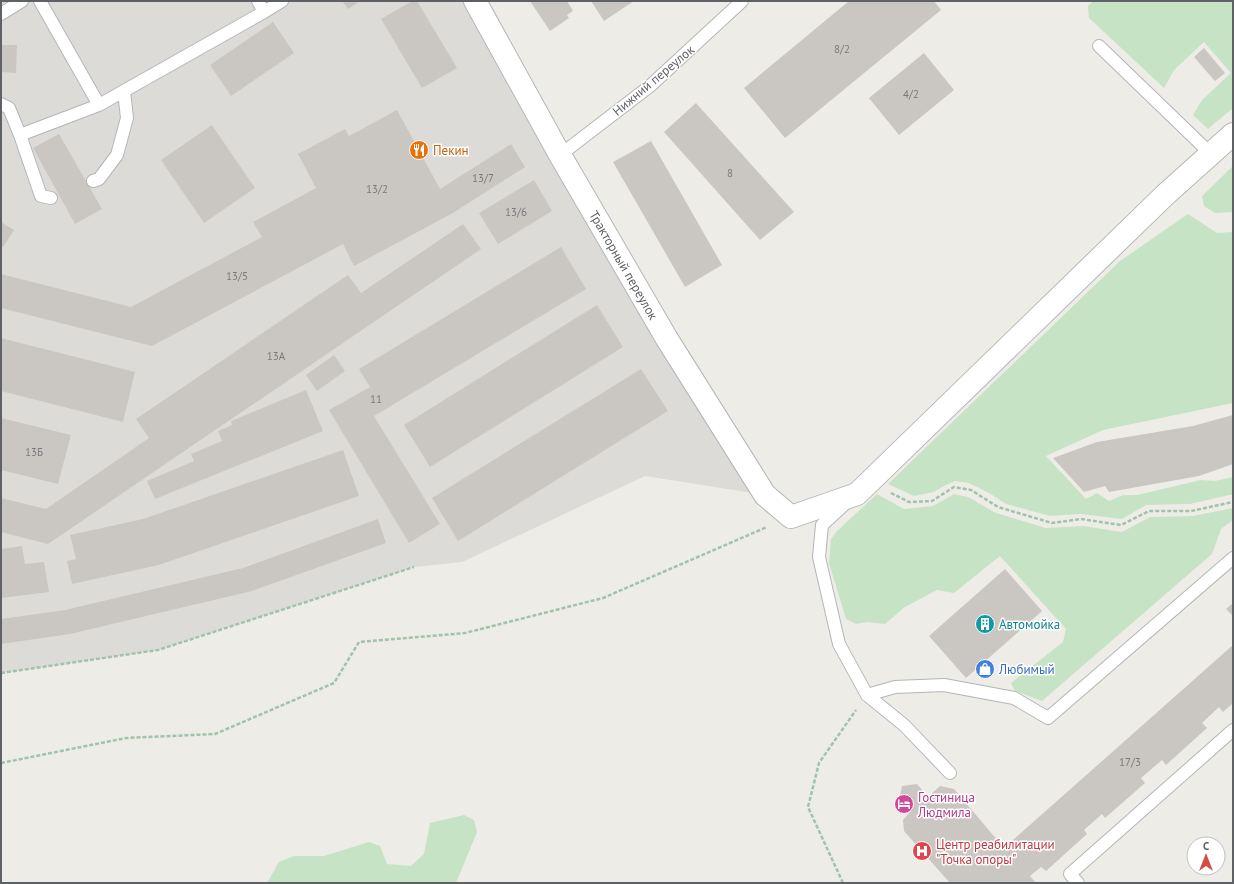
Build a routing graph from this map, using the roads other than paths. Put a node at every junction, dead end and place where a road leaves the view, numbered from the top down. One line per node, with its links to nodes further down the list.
1 (22, 1): 8 (lane)
2 (40, 1): 12 (lane)
3 (258, 1): 7 (lane)
4 (282, 1): 7 (lane)
5 (475, 1): 16 (street, Тракторный переулок)
6 (742, 1): 16 (lane, Нижний переулок)
7 (264, 12): 10 (lane)
8 (1, 14)
9 (1099, 46): 15 (lane)
10 (124, 91): 12 (lane); 17 (lane)
11 (1, 104): 14 (lane)
12 (98, 105): 14 (lane)
13 (1233, 134): 15 (street)
14 (20, 135): 18 (lane)
15 (1210, 154): 19 (street)
16 (560, 155): 19 (street, Тракторный переулок)
17 (93, 181)
18 (51, 198)
19 (863, 488): 21 (lane)
20 (1233, 558): 21 (lane)
21 (867, 695): 23 (lane)
22 (1233, 730): 24 (lane)
23 (950, 773)
24 (1078, 883)

